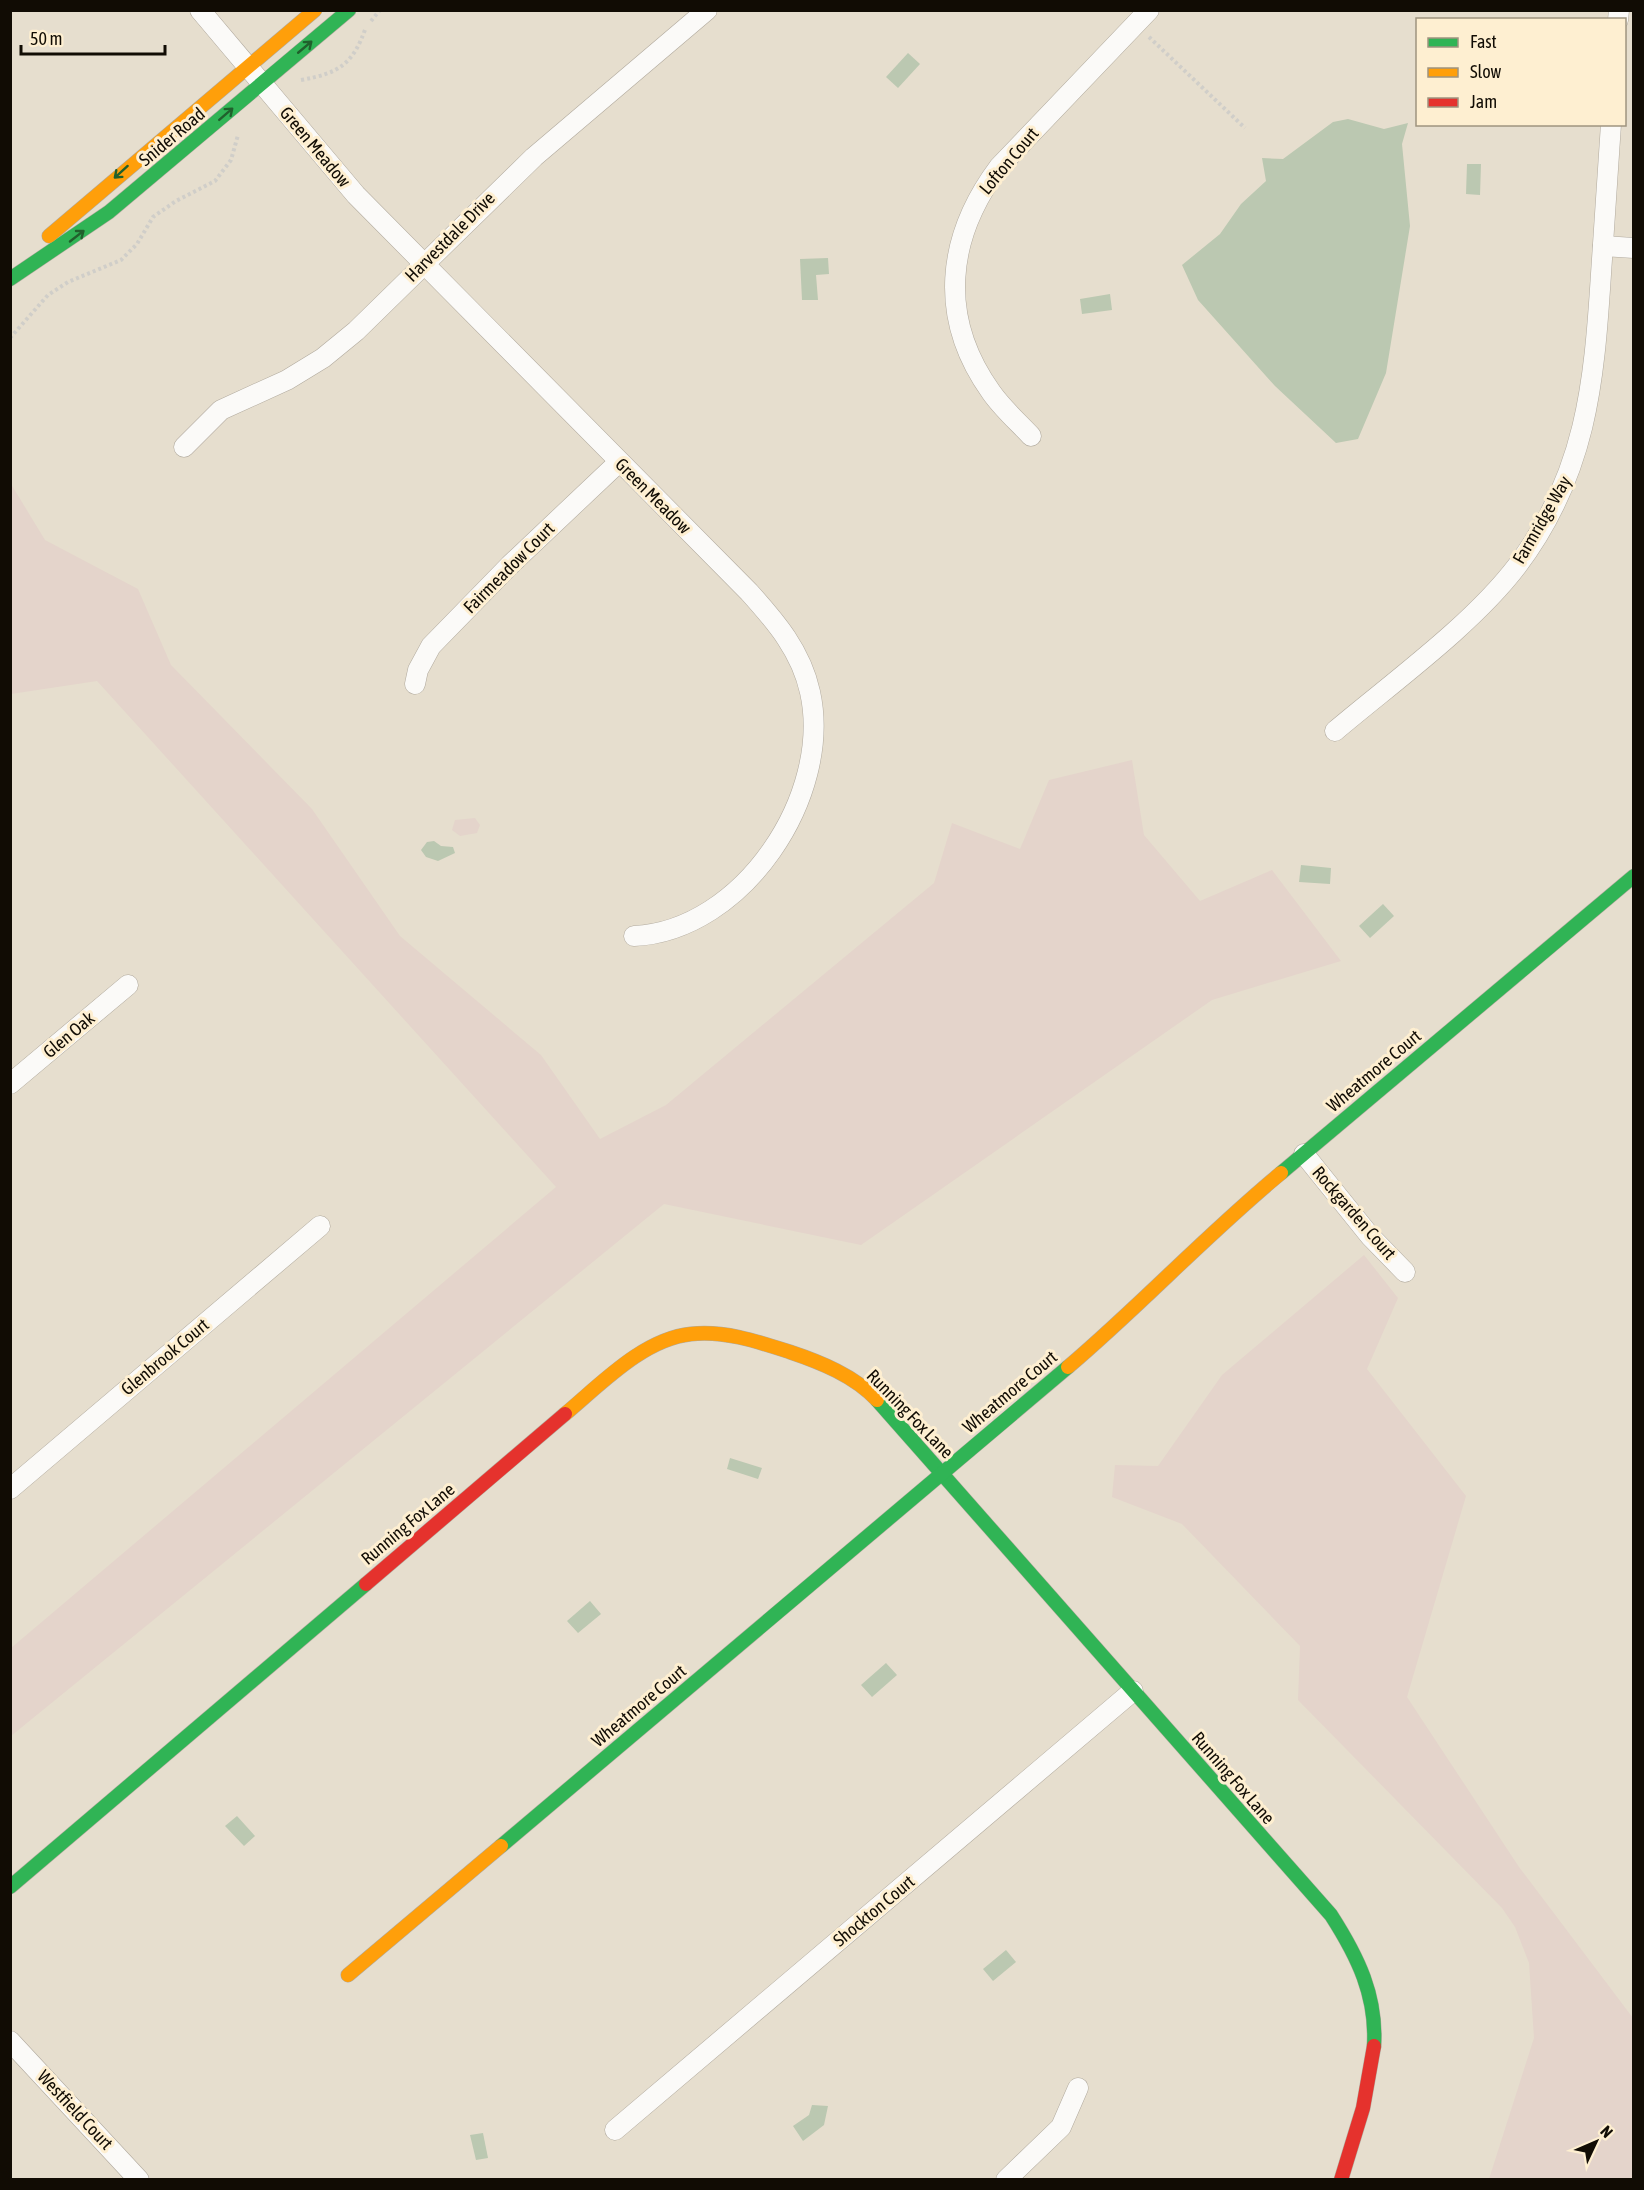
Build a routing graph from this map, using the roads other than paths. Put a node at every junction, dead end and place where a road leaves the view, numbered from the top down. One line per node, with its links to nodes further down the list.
1 (200, 10): 6 (street, Green Meadow)
2 (315, 10): 6 (street, Snider Road)
3 (349, 10): 7 (street, Snider Road, one-way to 3)
4 (707, 10): 11 (street, Harvestdale Drive)
5 (1142, 17): 14 (street, Lofton Court)
6 (247, 68): 7 (street, Green Meadow); 12 (street, Snider Road, one-way to 12)
7 (261, 83): 11 (street, Green Meadow); 13 (street, Snider Road, one-way to 7)
8 (1611, 126): 9 (street, Farmridge Way)
9 (1603, 246): 10 (street); 18 (street, Farmridge Way)
10 (1634, 248)
11 (423, 264): 15 (street, Harvestdale Drive); 16 (street, Green Meadow)
12 (10, 274)
13 (10, 279)
14 (1031, 436)
15 (184, 447)
16 (619, 462): 17 (street, Fairmeadow Court); 20 (street, Green Meadow)
17 (415, 684)
18 (1335, 732)
19 (1634, 876): 23 (street, Wheatmore Court)
20 (634, 936)
21 (128, 985): 22 (street, Glen Oak)
22 (10, 1084)
23 (1304, 1154): 25 (street, Rockgarden Court); 26 (street, Wheatmore Court)
24 (320, 1226): 27 (street, Glenbrook Court)
25 (1405, 1272)
26 (942, 1473): 28 (street, Running Fox Lane); 29 (street, Running Fox Lane); 30 (street, Wheatmore Court)
27 (10, 1489)
28 (1133, 1691): 33 (street, Shockton Court); 36 (street, Running Fox Lane)
29 (10, 1887)
30 (348, 1975)
31 (10, 2041): 34 (street, Westfield Court)
32 (1078, 2088): 35 (street)
33 (615, 2130)
34 (139, 2180)
35 (1006, 2180)
36 (1341, 2180)

